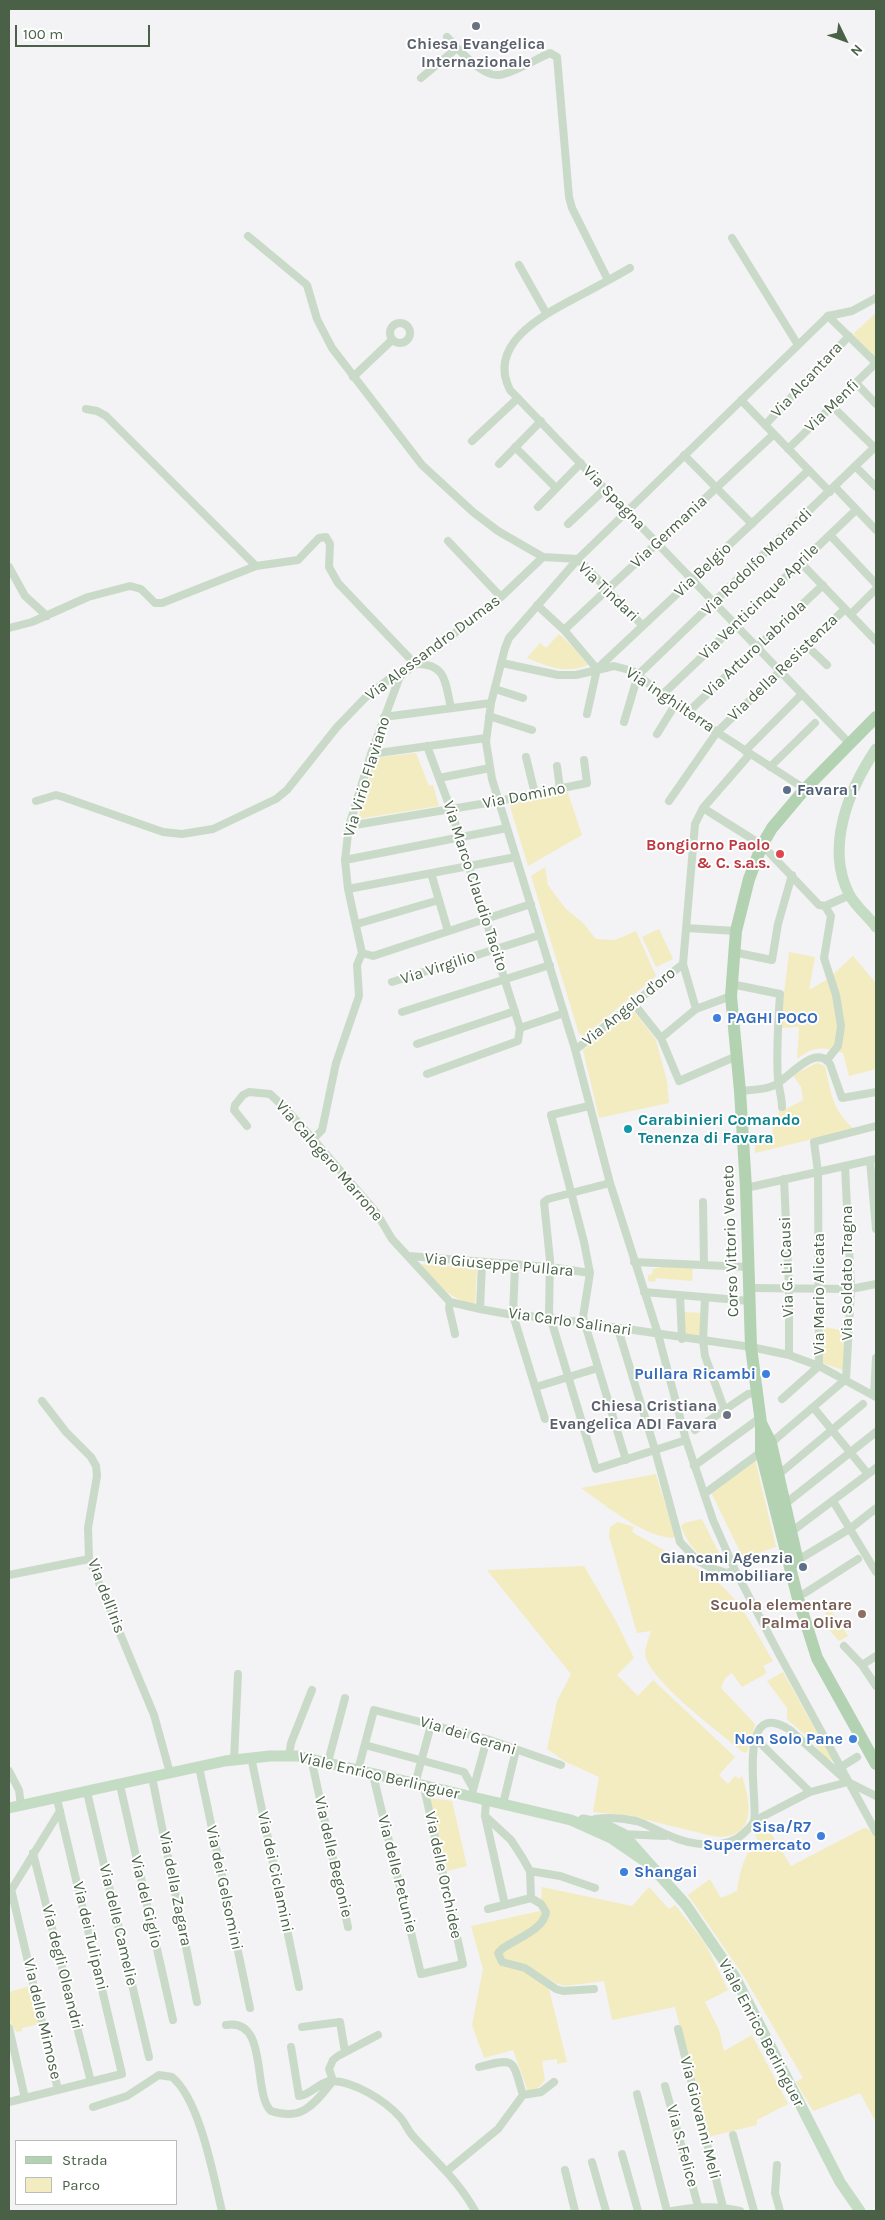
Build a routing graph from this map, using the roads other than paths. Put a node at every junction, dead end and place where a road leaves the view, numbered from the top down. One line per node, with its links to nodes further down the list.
1 (447, 37): 2 (street)
2 (457, 48): 3 (street); 8 (street)
3 (421, 78)
4 (248, 236): 16 (street)
5 (732, 238): 14 (street)
6 (520, 265): 10 (street)
7 (630, 268): 8 (street, Via Spagna)
8 (608, 280): 10 (street, Via Spagna)
9 (876, 298): 11 (street)
10 (546, 313): 18 (street, Via Spagna)
11 (828, 316): 12 (street); 14 (street)
12 (849, 336): 15 (street); 24 (street, Via Alcantara)
13 (392, 340): 16 (street)
14 (798, 345): 19 (street)
15 (876, 363): 17 (street, Via Menfi)
16 (353, 377): 49 (street)
17 (856, 383): 20 (street); 21 (street, Via Menfi)
18 (518, 398): 23 (street, Via Spagna); 26 (street)
19 (741, 400): 24 (street); 30 (street)
20 (876, 404)
21 (832, 406): 28 (street); 29 (street, Via Menfi)
22 (86, 409): 53 (street)
23 (541, 421): 27 (street); 31 (street, Via Spagna)
24 (765, 425): 25 (street)
25 (774, 434): 29 (street); 37 (street, Via Germania)
26 (472, 441)
27 (515, 448): 32 (street); 36 (street)
28 (876, 448): 33 (street, Via Rodolfo Morandi)
29 (788, 449): 34 (street)
30 (684, 455): 37 (street); 42 (street)
31 (581, 463): 36 (street); 38 (street, Via Spagna)
32 (499, 464)
33 (856, 467): 35 (street); 39 (street, Via Rodolfo Morandi)
34 (809, 470): 39 (street); 44 (street, Via Belgio)
35 (876, 487)
36 (556, 488): 40 (street)
37 (716, 488): 44 (street); 48 (street, Via Germania)
38 (606, 489): 42 (street, Via Spagna); 43 (street)
39 (832, 490): 41 (street); 60 (street, Via Rodolfo Morandi)
40 (538, 507)
41 (856, 510): 45 (street); 46 (street, Via Venticinque Aprile)
42 (626, 511): 48 (street, Via Spagna); 50 (street)
43 (568, 524)
44 (752, 524): 54 (street, Via Belgio)
45 (876, 530)
46 (830, 535): 51 (street, Via Venticinque Aprile); 55 (street)
47 (448, 541): 59 (street)
48 (657, 543): 54 (street, Via Spagna); 57 (street, Via Germania)
49 (543, 557): 50 (street, Via Tindari); 59 (street, Via Alessandro Dumas)
50 (578, 559): 57 (street, Via Tindari); 61 (street)
51 (801, 563): 56 (street); 64 (street, Via Venticinque Aprile)
52 (9, 566): 63 (street)
53 (256, 566): 63 (street); 72 (street)
54 (692, 580): 60 (street, Via Spagna); 65 (street, Via Belgio)
55 (876, 584)
56 (823, 585): 62 (street); 70 (street, Via Arturo Labriola)
57 (608, 589): 65 (street, Via Tindari); 67 (street, Via Germania)
58 (876, 589): 62 (street, Via della Resistenza)
59 (501, 597): 72 (street, Via Alessandro Dumas)
60 (714, 603): 64 (street, Via Spagna); 76 (street, Via Rodolfo Morandi)
61 (537, 605): 67 (street); 71 (street)
62 (848, 611): 68 (street); 69 (street, Via della Resistenza)
63 (47, 616): 66 (street)
64 (736, 625): 70 (street, Via Spagna); 80 (street, Via Venticinque Aprile)
65 (643, 626): 74 (street, Via Belgio)
66 (9, 628)
67 (564, 630): 74 (street)
68 (876, 641)
69 (807, 646): 73 (street); 75 (street, Via della Resistenza)
70 (757, 648): 75 (street, Via Spagna); 85 (street, Via Arturo Labriola)
71 (502, 663): 74 (street, Via inghilterra); 78 (street)
72 (415, 664): 77 (street, Via Alessandro Dumas); 84 (street)
73 (827, 665)
74 (597, 669): 76 (street, Via inghilterra); 86 (street)
75 (780, 671): 79 (street, Via Spagna); 93 (street, Via della Resistenza)
76 (638, 674): 80 (street, Via inghilterra); 90 (street)
77 (400, 676): 88 (street, Via Virio Flaviano); 110 (street, Via Alessandro Dumas)
78 (495, 689): 81 (street); 82 (street)
79 (802, 694): 96 (street, Via Spagna); 99 (street)
80 (662, 695): 83 (street, Via inghilterra)
81 (523, 698)
82 (492, 703): 84 (street); 87 (street)
83 (675, 706): 85 (street, Via inghilterra); 94 (street)
84 (451, 708): 88 (street)
85 (687, 713): 93 (street, Via inghilterra)
86 (587, 714)
87 (489, 716): 92 (street); 95 (street)
88 (384, 717): 100 (street, Via Virio Flaviano)
89 (876, 717): 96 (main road, Corso Vittorio Veneto)
90 (624, 722)
91 (815, 724): 104 (street)
92 (532, 730)
93 (717, 732): 99 (street, Via inghilterra); 112 (street, Via della Resistenza)
94 (658, 734)
95 (486, 738): 97 (street); 105 (street)
96 (850, 744): 108 (main road, Corso Vittorio Veneto)
97 (427, 746): 100 (street); 106 (street, Via Marco Claudio Tacito)
98 (876, 748): 125 (main road)
99 (748, 752): 104 (street, Via inghilterra); 113 (street)
100 (371, 754): 115 (street, Via Virio Flaviano)
101 (526, 757): 109 (street)
102 (584, 760): 107 (street, Via Domino)
103 (557, 766): 107 (street)
104 (770, 767): 108 (street, Via inghilterra)
105 (490, 768): 106 (street); 111 (street)
106 (439, 778): 114 (street, Via Marco Claudio Tacito)
107 (560, 789): 109 (street, Via Domino)
108 (805, 789): 118 (main road, Corso Vittorio Veneto)
109 (535, 794): 111 (street, Via Domino)
110 (36, 801)
111 (499, 801): 114 (street, Via Domino); 116 (street)
112 (670, 801)
113 (703, 808): 118 (street); 132 (street)
114 (451, 810): 115 (street, Via Domino); 117 (street, Via Marco Claudio Tacito)
115 (349, 826): 120 (street, Via Virio Flaviano)
116 (507, 828): 117 (street); 119 (street)
117 (460, 837): 120 (street); 121 (street, Via Marco Claudio Tacito)
118 (762, 845): 123 (street); 134 (main road, Corso Vittorio Veneto)
119 (516, 857): 121 (street); 127 (street)
120 (345, 860): 124 (street, Via Virio Flaviano)
121 (469, 866): 122 (street); 129 (street, Via Marco Claudio Tacito)
122 (431, 873): 124 (street); 126 (street)
123 (792, 875): 128 (street); 137 (street)
124 (348, 889): 130 (street, Via Virio Flaviano)
125 (850, 895): 128 (street); 131 (main road)
126 (439, 900): 130 (street); 133 (street)
127 (531, 904): 129 (street); 135 (street)
128 (825, 906): 154 (street)
129 (486, 919): 133 (street); 136 (street, Via Marco Claudio Tacito)
130 (357, 924): 138 (street, Via Virio Flaviano)
131 (876, 926)
132 (686, 928): 134 (street); 139 (street)
133 (448, 931): 138 (street)
134 (736, 931): 137 (main road, Corso Vittorio Veneto)
135 (540, 935): 136 (street, Via Virgilio); 140 (street)
136 (496, 949): 141 (street, Via Marco Claudio Tacito); 142 (street, Via Virgilio)
137 (733, 952): 143 (main road, Corso Vittorio Veneto)
138 (362, 953): 163 (street, Via Virio Flaviano)
139 (683, 964): 144 (street, Via Angelo d'oro); 145 (street)
140 (550, 965): 141 (street); 148 (street)
141 (506, 979): 146 (street); 147 (street, Via Marco Claudio Tacito)
142 (392, 982)
143 (731, 990): 145 (street); 153 (main road, Corso Vittorio Veneto); 156 (street)
144 (634, 1004): 150 (street); 152 (street, Via Angelo d'oro)
145 (696, 1009): 150 (street)
146 (402, 1012)
147 (515, 1012): 149 (street, Via Marco Claudio Tacito); 151 (street)
148 (564, 1013): 149 (street); 152 (street)
149 (520, 1028): 155 (street)
150 (661, 1038): 153 (street)
151 (417, 1044)
152 (575, 1049): 159 (street)
153 (737, 1056): 157 (main road, Corso Vittorio Veneto)
154 (827, 1060): 156 (street); 158 (street)
155 (427, 1074)
156 (778, 1083): 157 (street); 160 (street)
157 (740, 1091): 169 (main road, Corso Vittorio Veneto)
158 (876, 1092)
159 (589, 1106): 168 (street); 171 (street)
160 (782, 1107)
161 (247, 1126): 163 (street, Via Calogero Marrone)
162 (876, 1126): 166 (street, Via Mario Alicata)
163 (313, 1139): 175 (street, Via Calogero Marrone)
164 (873, 1160): 165 (street); 170 (street)
165 (845, 1166): 166 (street); 185 (street, Via Soldato Tragna)
166 (818, 1172): 167 (street); 186 (street, Via Mario Alicata)
167 (784, 1179): 169 (street); 184 (street, Via G. Li Causi)
168 (610, 1183): 171 (street); 176 (street)
169 (746, 1188): 181 (main road, Corso Vittorio Veneto)
170 (874, 1190): 173 (street)
171 (570, 1193): 180 (street); 182 (street)
172 (703, 1202): 179 (street)
173 (876, 1224): 174 (street)
174 (876, 1228)
175 (408, 1256): 177 (street, Via Giuseppe Pullara); 191 (street)
176 (634, 1262): 179 (street); 187 (street)
177 (482, 1263): 178 (street, Via Giuseppe Pullara); 192 (street)
178 (515, 1265): 180 (street, Via Giuseppe Pullara); 193 (street)
179 (704, 1265): 181 (street)
180 (550, 1267): 182 (street, Via Giuseppe Pullara); 194 (street)
181 (749, 1267): 188 (main road, Corso Vittorio Veneto)
182 (590, 1273): 195 (street)
183 (876, 1284): 185 (street)
184 (790, 1288): 186 (street); 188 (street); 202 (street, Via G. Li Causi)
185 (851, 1288): 186 (street); 207 (street, Via Soldato Tragna)
186 (820, 1289): 204 (street, Via Mario Alicata)
187 (644, 1292): 189 (street); 198 (street)
188 (750, 1294): 190 (street); 201 (main road, Corso Vittorio Veneto)
189 (680, 1296): 190 (street); 199 (street)
190 (705, 1298): 200 (street)
191 (450, 1302): 192 (street, Via Carlo Salinari); 197 (street)
192 (480, 1310): 193 (street, Via Carlo Salinari)
193 (513, 1315): 194 (street, Via Carlo Salinari); 208 (street)
194 (551, 1318): 195 (street, Via Carlo Salinari); 206 (street)
195 (585, 1324): 196 (street, Via Carlo Salinari); 205 (street)
196 (618, 1328): 198 (street, Via Carlo Salinari); 223 (street)
197 (455, 1334)
198 (658, 1334): 199 (street, Via Carlo Salinari); 221 (street)
199 (682, 1339): 200 (street, Via Carlo Salinari)
200 (703, 1341): 201 (street, Via Carlo Salinari); 215 (street)
201 (751, 1347): 202 (street, Via Carlo Salinari); 209 (main road, Corso Vittorio Veneto)
202 (789, 1355): 204 (street, Via Carlo Salinari)
203 (876, 1358): 210 (street)
204 (819, 1366): 207 (street, Via Carlo Salinari); 211 (street, Via Mario Alicata)
205 (598, 1368): 206 (street); 225 (street)
206 (568, 1377): 208 (street); 225 (street)
207 (846, 1379): 210 (street, Via Carlo Salinari); 214 (street)
208 (536, 1387): 216 (street)
209 (756, 1393): 215 (street); 217 (main road, Corso Vittorio Veneto)
210 (875, 1396)
211 (782, 1400)
212 (42, 1401): 236 (street, Via dell'Iris)
213 (864, 1404): 219 (street)
214 (813, 1407): 219 (street); 222 (street)
215 (725, 1411): 218 (street)
216 (546, 1419)
217 (761, 1420): 222 (main road, Corso Vittorio Veneto); 226 (street)
218 (695, 1430)
219 (832, 1430): 224 (street); 229 (street)
220 (876, 1432): 224 (street)
221 (686, 1440): 223 (street); 226 (street)
222 (766, 1447): 229 (main road, Corso Vittorio Veneto); 230 (street); 246 (main road, Corso Vittorio Veneto)
223 (656, 1450): 225 (street); 239 (street)
224 (851, 1452): 228 (street); 232 (street)
225 (626, 1460)
226 (694, 1466): 230 (street)
227 (876, 1468): 228 (street)
228 (868, 1474): 231 (street)
229 (778, 1475): 232 (main road, Corso Vittorio Veneto)
230 (704, 1494): 239 (street)
231 (833, 1501): 234 (street); 235 (street)
232 (785, 1504): 235 (main road, Corso Vittorio Veneto)
233 (876, 1510): 234 (street)
234 (851, 1528): 237 (street); 240 (street)
235 (792, 1532): 237 (main road, Corso Vittorio Veneto)
236 (89, 1559): 241 (street); 270 (street, Via dell'Iris)
237 (798, 1560): 242 (main road, Corso Vittorio Veneto)
238 (858, 1560): 242 (street)
239 (736, 1570): 267 (street)
240 (876, 1572)
241 (9, 1575)
242 (805, 1593): 246 (main road, Corso Vittorio Veneto)
243 (844, 1646): 245 (street)
244 (876, 1656): 245 (street)
245 (862, 1665): 248 (street)
246 (823, 1666): 254 (main road, Corso Vittorio Veneto)
247 (238, 1674): 261 (street)
248 (876, 1686)
249 (312, 1690): 257 (street)
250 (345, 1698): 263 (street)
251 (431, 1725): 252 (street, Via dei Gerani); 255 (street, Via dei Gerani); 262 (street)
252 (487, 1739): 256 (street, Via dei Gerani); 278 (street)
253 (756, 1739): 273 (street); 277 (street); 288 (street)
254 (872, 1744): 264 (main road, Corso Vittorio Veneto)
255 (365, 1745): 262 (street); 268 (street)
256 (516, 1750): 265 (street, Via dei Gerani); 282 (street)
257 (289, 1756): 258 (main road, Viale Enrico Berlinguer); 260 (main road, Viale Enrico Berlinguer)
258 (251, 1757): 261 (main road, Viale Enrico Berlinguer); 304 (street, Via dei Ciclamini)
259 (857, 1757): 267 (street)
260 (311, 1758): 263 (main road, Viale Enrico Berlinguer); 302 (street, Via delle Begonie)
261 (234, 1760): 266 (main road, Viale Enrico Berlinguer)
262 (422, 1761): 275 (street); 278 (street)
263 (328, 1762): 268 (main road, Viale Enrico Berlinguer)
264 (876, 1764)
265 (561, 1765)
266 (199, 1767): 270 (main road, Viale Enrico Berlinguer); 307 (street, Via dei Gelsomini)
267 (841, 1767): 273 (street)
268 (358, 1770): 271 (main road, Viale Enrico Berlinguer)
269 (9, 1772): 283 (street)
270 (170, 1773): 272 (main road, Viale Enrico Berlinguer)
271 (375, 1774): 275 (main road, Viale Enrico Berlinguer); 303 (street, Via delle Petunie)
272 (152, 1777): 274 (main road, Viale Enrico Berlinguer); 306 (street, Via della Zagara)
273 (848, 1782): 277 (street); 279 (street); 290 (street)
274 (120, 1785): 276 (main road, Viale Enrico Berlinguer); 308 (street, Via del Giglio)
275 (420, 1785): 278 (main road, Viale Enrico Berlinguer); 303 (street, Via delle Orchidee)
276 (88, 1792): 280 (main road, Viale Enrico Berlinguer); 316 (street, Via delle Camelie)
277 (810, 1792): 288 (street)
278 (472, 1793): 281 (main road, Viale Enrico Berlinguer)
279 (876, 1796)
280 (57, 1799): 283 (main road, Viale Enrico Berlinguer); 285 (street, Via dei Tulipani)
281 (486, 1801): 282 (main road, Viale Enrico Berlinguer); 286 (street)
282 (503, 1804): 289 (main road, Viale Enrico Berlinguer)
283 (21, 1806): 284 (main road, Viale Enrico Berlinguer)
284 (9, 1808)
285 (60, 1812): 294 (street); 319 (street, Via dei Tulipani)
286 (485, 1816): 296 (street); 300 (street)
287 (635, 1821): 289 (street); 291 (street); 292 (street)
288 (754, 1821): 292 (street)
289 (593, 1825): 291 (main road); 293 (main road)
290 (876, 1832)
291 (623, 1834): 292 (street); 293 (street); 295 (main road)
292 (669, 1836)
293 (626, 1847): 295 (main road)
294 (33, 1853): 298 (street); 319 (street, Via degli Oleandri)
295 (649, 1864): 346 (main road, Viale Enrico Berlinguer)
296 (530, 1871): 297 (street); 299 (street)
297 (595, 1888)
298 (10, 1892): 322 (street, Via delle Mimose)
299 (531, 1898): 300 (street); 305 (street)
300 (506, 1905): 301 (street)
301 (488, 1909)
302 (348, 1927)
303 (463, 1964)
304 (299, 1987)
305 (594, 1988)
306 (197, 2002)
307 (250, 2008)
308 (173, 2020)
309 (226, 2025): 318 (street)
310 (302, 2027): 315 (street)
311 (9, 2028): 325 (street)
312 (678, 2029): 335 (street, Via Giovanni Meli)
313 (378, 2035): 315 (street)
314 (291, 2047): 318 (street)
315 (345, 2052): 318 (street)
316 (149, 2057)
317 (479, 2067): 324 (street)
318 (333, 2081): 333 (street)
319 (91, 2082): 322 (street)
320 (554, 2082): 324 (street)
321 (665, 2086): 334 (street, Via S. Felice)
322 (58, 2090): 325 (street)
323 (637, 2094): 341 (street)
324 (523, 2095): 333 (street)
325 (25, 2098): 326 (street)
326 (9, 2102)
327 (93, 2107): 336 (street)
328 (733, 2135): 344 (street)
329 (622, 2154): 340 (street)
330 (592, 2162): 339 (street)
331 (777, 2165): 345 (street)
332 (565, 2170): 338 (street)
333 (447, 2172): 337 (street)
334 (698, 2206): 335 (street); 342 (street)
335 (727, 2209): 343 (street)
336 (222, 2211)
337 (475, 2211)
338 (575, 2211)
339 (606, 2211)
340 (638, 2211)
341 (667, 2211)
342 (672, 2211)
343 (740, 2211)
344 (754, 2211)
345 (780, 2211)
346 (860, 2211)

